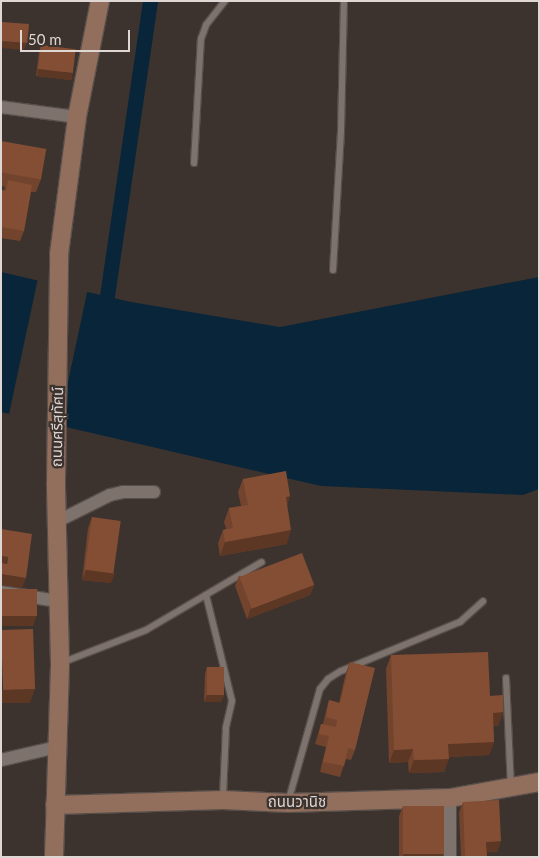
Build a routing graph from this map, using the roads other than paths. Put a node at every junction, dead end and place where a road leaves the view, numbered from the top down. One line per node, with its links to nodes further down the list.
1 (100, 1): 5 (street, ถนนศรีสุทัศน์)
2 (225, 1): 6 (lane)
3 (344, 1): 7 (lane)
4 (1, 107): 5 (street)
5 (77, 117): 9 (street, ถนนศรีสุทัศน์)
6 (194, 163)
7 (333, 270)
8 (154, 492): 9 (street)
9 (56, 522): 13 (street, ถนนศรีสุทัศน์)
10 (262, 562): 12 (lane)
11 (1, 592): 13 (street)
12 (206, 595): 15 (lane); 22 (lane)
13 (57, 601): 15 (street, ถนนศรีสุทัศน์)
14 (483, 601): 23 (lane)
15 (60, 663): 17 (street, ถนนศรีสุทัศน์)
16 (506, 678): 20 (lane)
17 (57, 747): 18 (street); 24 (street, ถนนศรีสุทัศน์)
18 (1, 760)
19 (539, 782): 20 (street, ถนนวานิช)
20 (511, 788): 21 (street, ถนนวานิช)
21 (450, 798): 23 (street, ถนนวานิช); 26 (street)
22 (223, 800): 23 (street, ถนนวานิช); 24 (street, ถนนวานิช)
23 (288, 803)
24 (55, 805): 25 (street, ถนนศรีสุทัศน์)
25 (54, 857)
26 (450, 857)

